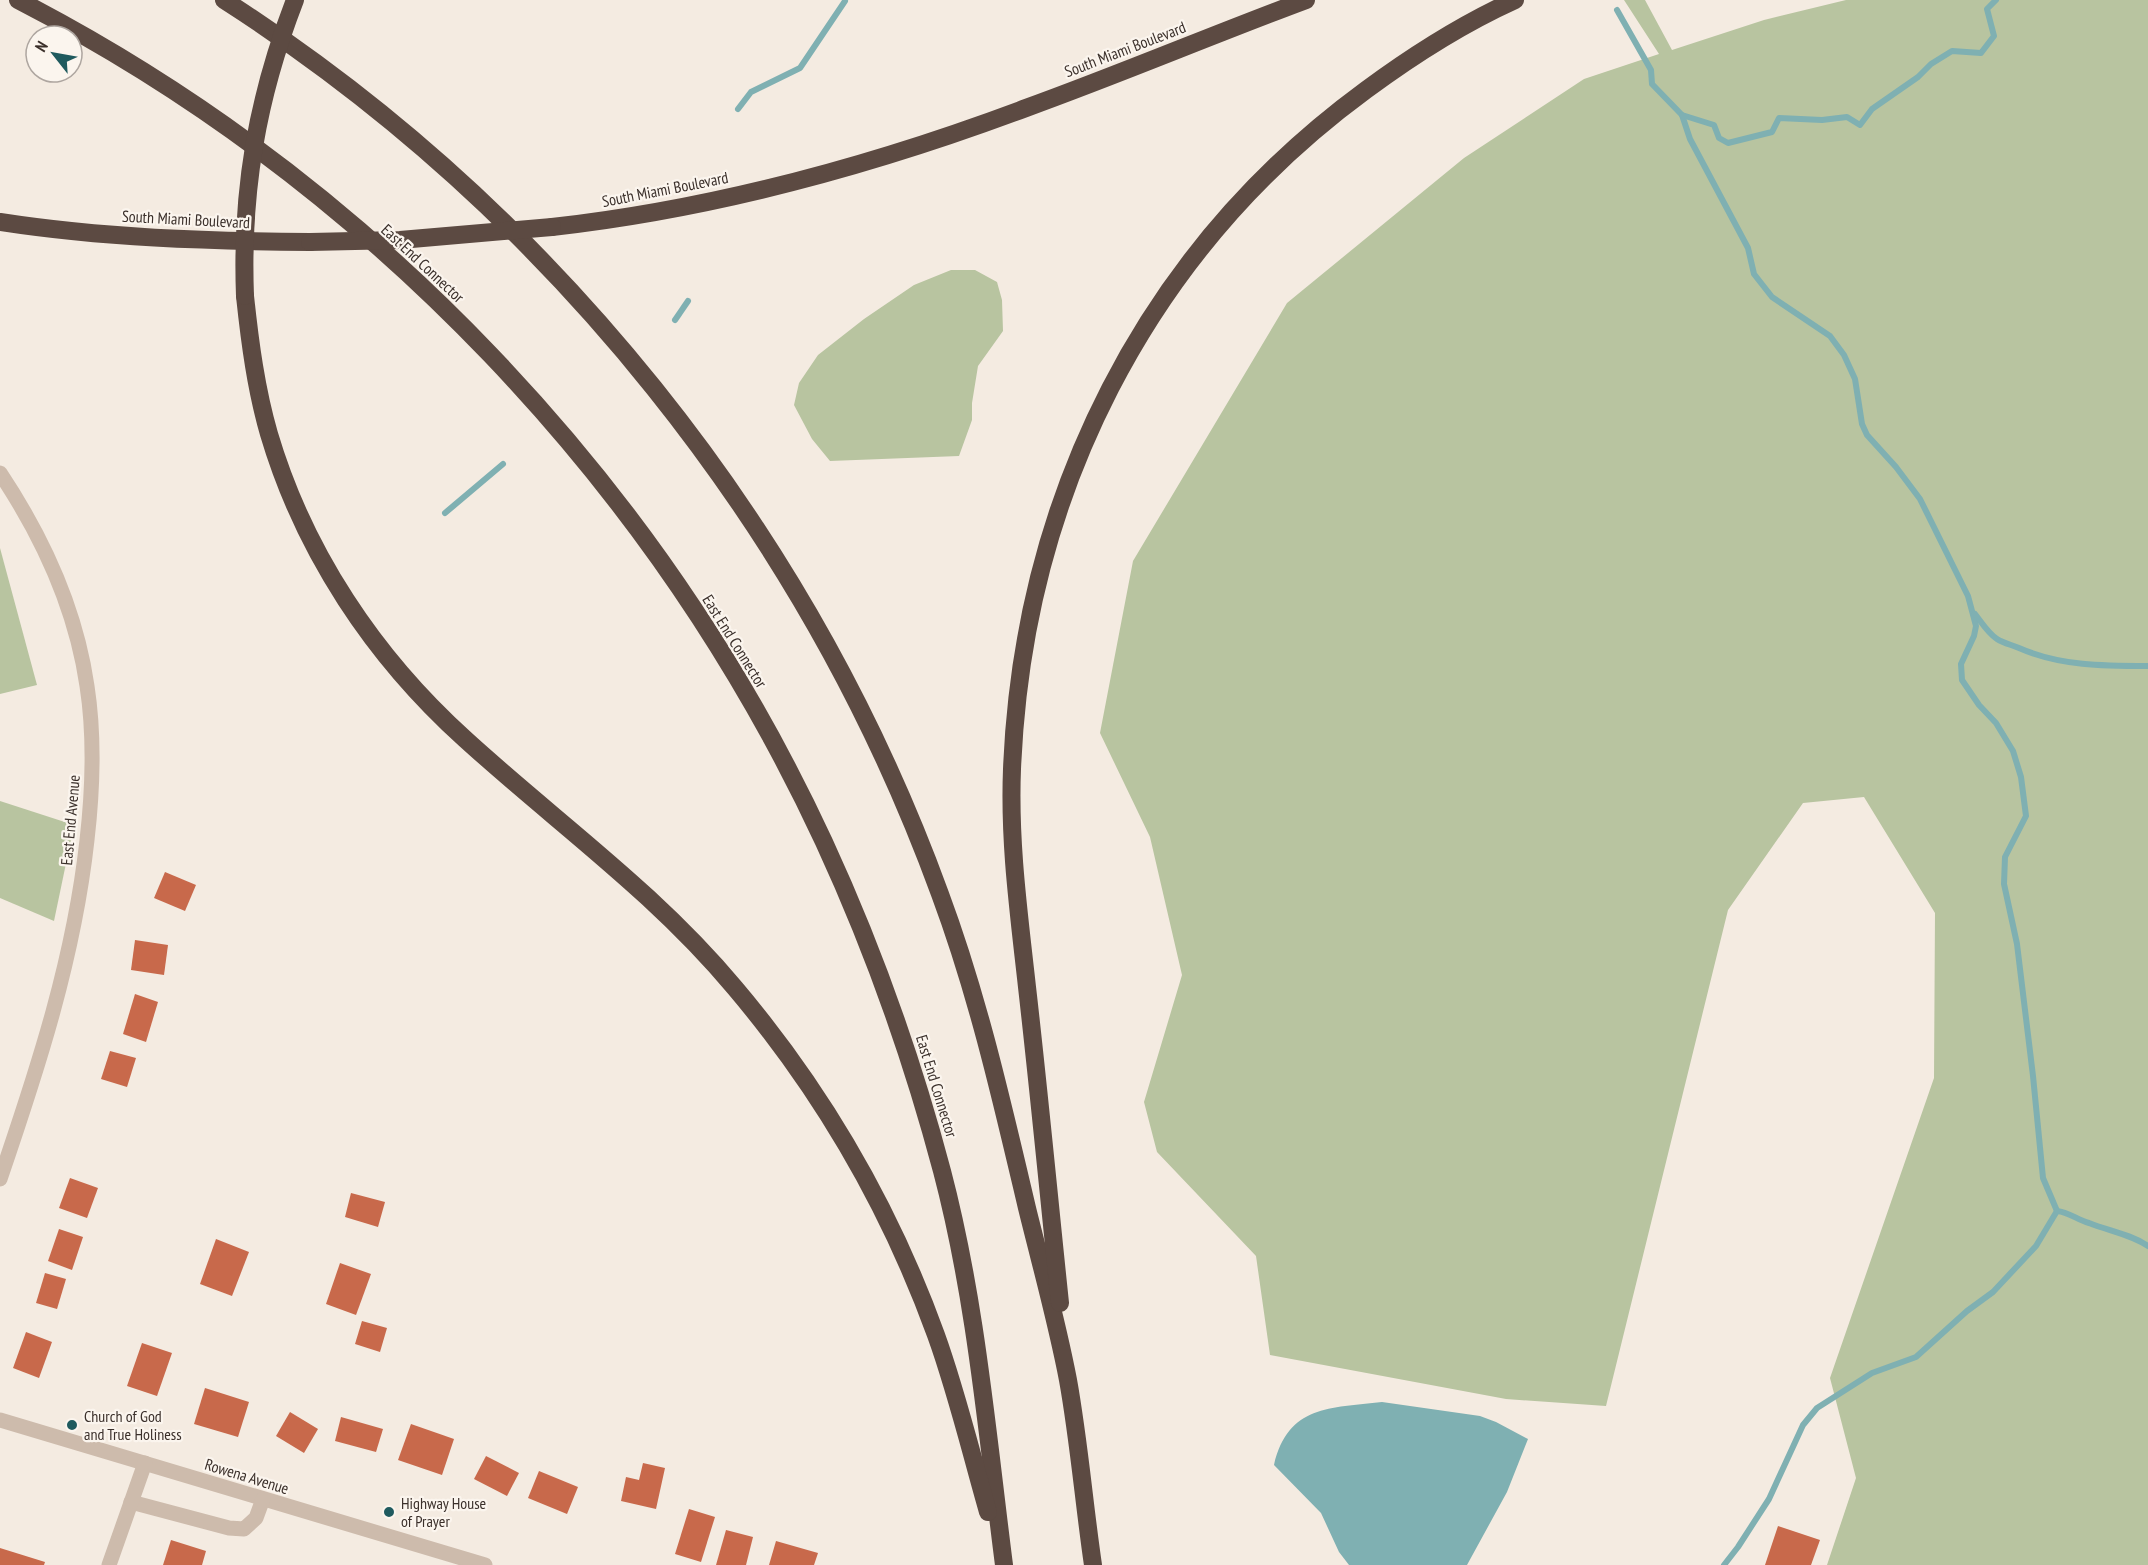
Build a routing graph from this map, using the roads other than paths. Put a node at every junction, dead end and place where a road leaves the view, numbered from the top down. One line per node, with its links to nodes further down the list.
1 (18, 0): 16 (highway, East End Connector)
2 (224, 0): 9 (highway)
3 (295, 0): 16 (highway, bridge)
4 (1306, 0): 6 (highway, South Miami Boulevard, bridge)
5 (1515, 0): 9 (highway)
6 (0, 222)
7 (0, 473): 8 (street, East End Avenue)
8 (0, 1179)
9 (1068, 1380): 17 (highway)
10 (0, 1420): 11 (street, Rowena Avenue)
11 (145, 1463): 12 (street, Rowena Avenue); 13 (street)
12 (263, 1499): 13 (street); 15 (street, Rowena Avenue)
13 (131, 1502): 14 (street)
14 (109, 1565)
15 (485, 1565)
16 (1003, 1565)
17 (1093, 1565)

